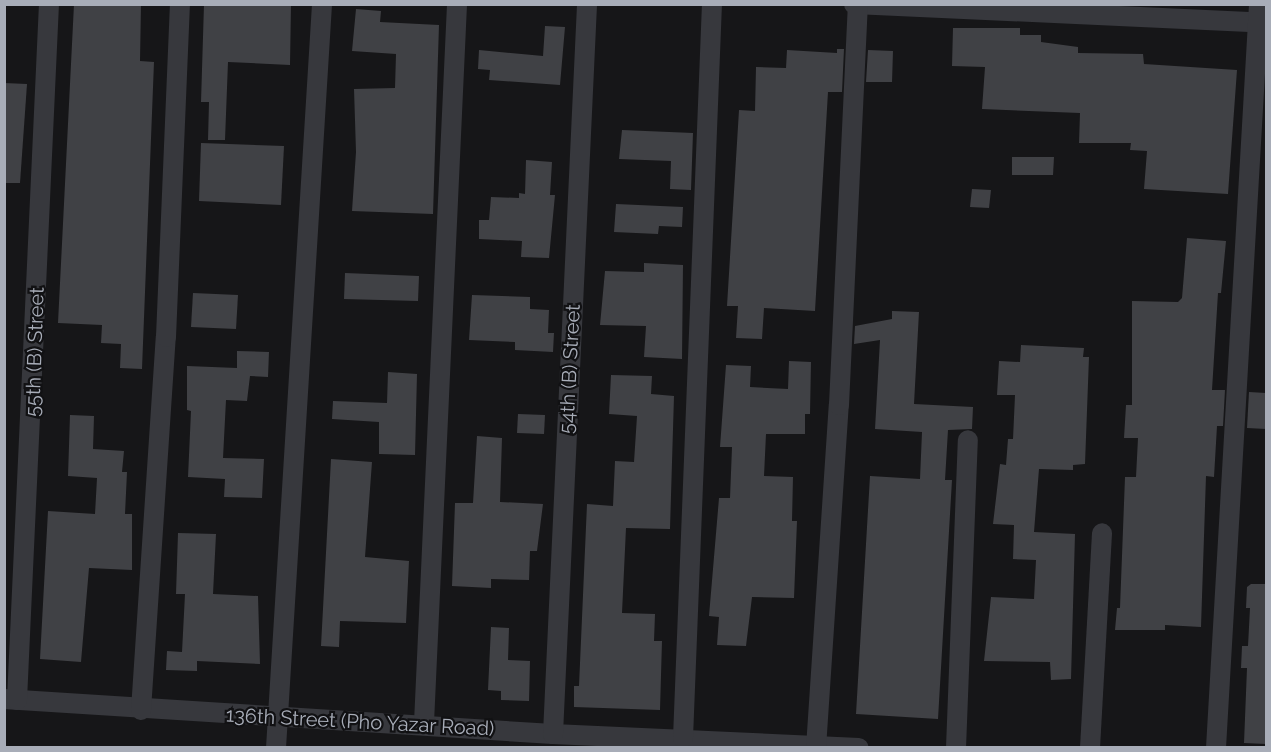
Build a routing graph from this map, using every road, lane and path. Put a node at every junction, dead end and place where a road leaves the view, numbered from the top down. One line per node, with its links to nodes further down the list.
1 (49, 4): 13 (street, 55th (B) Street)
2 (180, 4): 14 (street)
3 (322, 4): 15 (street)
4 (456, 4): 16 (street)
5 (587, 4): 17 (street, 54th (B) Street)
6 (712, 4): 18 (street)
7 (857, 5): 8 (street); 19 (street)
8 (998, 8): 9 (street)
9 (1127, 11): 10 (street)
10 (1261, 17): 24 (street)
11 (968, 440): 22 (street)
12 (1102, 533): 23 (street)
13 (11, 700): 14 (street, 136th Street (Pho Yazar Road))
14 (141, 710): 15 (street, 136th Street (Pho Yazar Road))
15 (278, 716): 16 (street, 136th Street (Pho Yazar Road)); 20 (street)
16 (424, 723): 17 (street, 136th Street (Pho Yazar Road))
17 (553, 734): 18 (street, 136th Street (Pho Yazar Road))
18 (683, 738): 19 (street, 136th Street (Pho Yazar Road))
19 (816, 746): 21 (street, 136th Street (Pho Yazar Road))
20 (276, 747)
21 (859, 747)
22 (956, 747)
23 (1090, 747)
24 (1216, 747)

